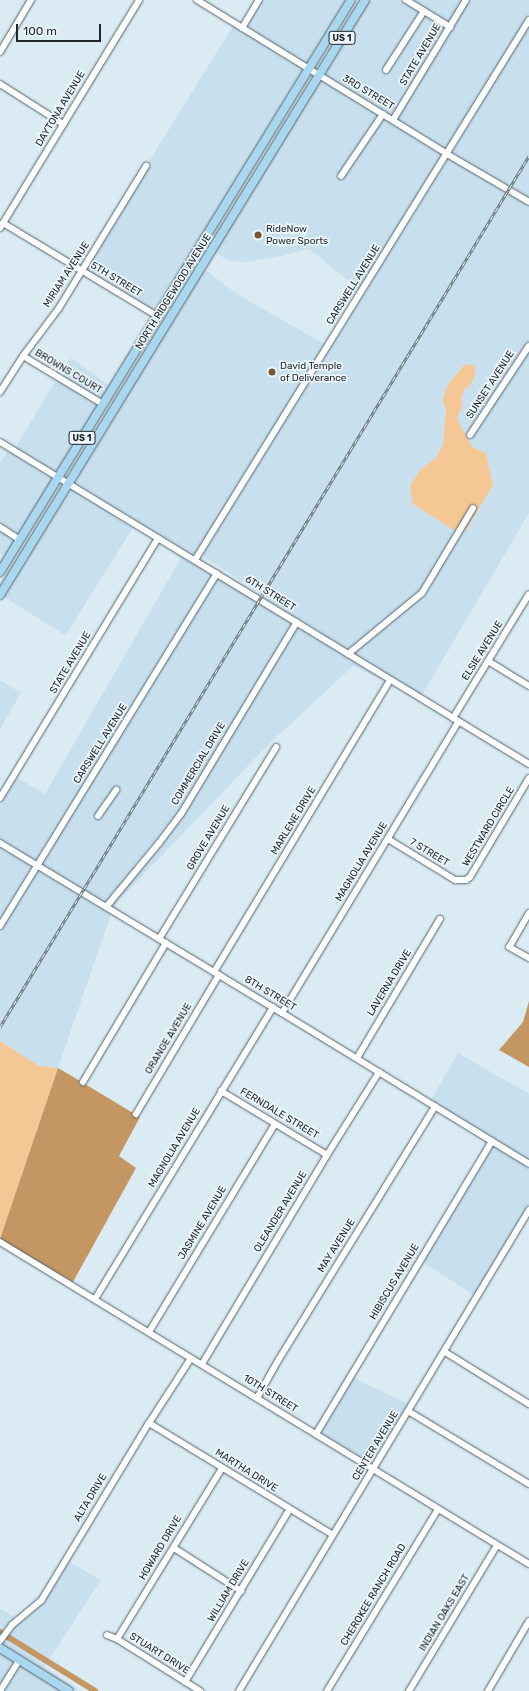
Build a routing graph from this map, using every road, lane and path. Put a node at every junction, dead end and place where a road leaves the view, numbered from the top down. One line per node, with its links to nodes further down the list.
1 (31, 0): 13 (street)
2 (140, 0): 20 (street, DAYTONA AVENUE)
3 (197, 0): 12 (street, 3RD STREET)
4 (259, 0): 12 (street)
5 (351, 0): 14 (main road, NORTH RIDGEWOOD AVENUE / US 1)
6 (365, 0): 16 (main road, NORTH RIDGEWOOD AVENUE / US 1)
7 (406, 0): 9 (street)
8 (466, 0): 11 (street, STATE AVENUE)
9 (424, 11): 11 (street); 15 (street)
10 (529, 20): 21 (street, CARSWELL AVENUE)
11 (450, 27): 19 (street, STATE AVENUE)
12 (242, 28): 14 (street, 3RD STREET)
13 (0, 52)
14 (309, 69): 16 (street, 3RD STREET); 27 (main road, NORTH RIDGEWOOD AVENUE / US 1)
15 (386, 70)
16 (319, 75): 18 (street, 3RD STREET); 29 (main road, NORTH RIDGEWOOD AVENUE / US 1)
17 (0, 84): 20 (street)
18 (383, 114): 19 (street, 3RD STREET); 23 (street)
19 (393, 120): 21 (street, 3RD STREET)
20 (63, 124): 25 (street, DAYTONA AVENUE)
21 (447, 154): 24 (street, 3RD STREET); 44 (street, CARSWELL AVENUE)
22 (146, 166): 26 (street, MIRIAM AVENUE)
23 (341, 176)
24 (529, 202)
25 (1, 224): 26 (street, 5TH STREET)
26 (82, 271): 28 (street, 5TH STREET); 32 (street, MIRIAM AVENUE)
27 (165, 304): 28 (main road, NORTH RIDGEWOOD AVENUE / US 1); 29 (main road)
28 (157, 316): 30 (main road); 34 (main road, NORTH RIDGEWOOD AVENUE / US 1)
29 (167, 321): 30 (main road, NORTH RIDGEWOOD AVENUE / US 1)
30 (157, 338): 38 (main road, NORTH RIDGEWOOD AVENUE / US 1)
31 (529, 346): 35 (street, SUNSET AVENUE)
32 (23, 356): 33 (street, MIRIAM AVENUE); 34 (street, BROWNS COURT)
33 (0, 392)
34 (103, 404): 37 (main road, NORTH RIDGEWOOD AVENUE / US 1)
35 (470, 435)
36 (0, 442): 37 (street, 6TH STREET)
37 (58, 478): 38 (street, 6TH STREET); 42 (main road, NORTH RIDGEWOOD AVENUE / US 1)
38 (68, 484): 41 (street, 6TH STREET); 48 (main road, NORTH RIDGEWOOD AVENUE / US 1)
39 (473, 508): 50 (street)
40 (0, 527): 42 (street)
41 (158, 538): 44 (street, 6TH STREET); 60 (street, STATE AVENUE)
42 (20, 540): 43 (main road, NORTH RIDGEWOOD AVENUE / US 1)
43 (3, 560): 45 (main road, NORTH RIDGEWOOD AVENUE / US 1)
44 (196, 560): 46 (street, 6TH STREET)
45 (0, 572)
46 (217, 573): 49 (street, 6TH STREET); 64 (street, CARSWELL AVENUE)
47 (529, 594): 51 (street, ELSIE AVENUE)
48 (0, 595)
49 (297, 622): 50 (street, 6TH STREET); 66 (street, COMMERCIAL DRIVE)
50 (348, 654): 52 (street, 6TH STREET)
51 (488, 661): 53 (street); 54 (street, ELSIE AVENUE)
52 (390, 680): 54 (street, 6TH STREET); 73 (street, MARLENE DRIVE)
53 (529, 686)
54 (453, 718): 55 (street, 6TH STREET)
55 (459, 721): 57 (street, 6TH STREET); 62 (street, MAGNOLIA AVENUE)
56 (276, 747): 70 (street, GROVE AVENUE)
57 (529, 764)
58 (529, 778): 65 (street, WESTWARD CIRCLE)
59 (116, 790): 61 (street)
60 (0, 798)
61 (98, 816)
62 (388, 839): 65 (street, 7 STREET); 75 (street, MAGNOLIA AVENUE)
63 (0, 843): 64 (street, 8TH STREET)
64 (37, 866): 66 (street, 8TH STREET); 69 (street, CARSWELL AVENUE)
65 (461, 881)
66 (106, 907): 70 (street, 8TH STREET)
67 (529, 913): 72 (street)
68 (440, 919): 76 (street, LAVERNA DRIVE)
69 (0, 926)
70 (159, 939): 71 (street, 8TH STREET)
71 (166, 943): 73 (street, 8TH STREET); 78 (street)
72 (529, 958)
73 (217, 974): 74 (street, 8TH STREET); 81 (street, ORANGE AVENUE)
74 (273, 1007): 75 (street, 8TH STREET); 79 (street, MAGNOLIA AVENUE)
75 (282, 1013): 76 (street, 8TH STREET)
76 (357, 1058): 77 (street, 8TH STREET)
77 (380, 1072): 80 (street, 8TH STREET); 84 (street, OLEANDER AVENUE)
78 (83, 1082)
79 (221, 1091): 82 (street, FERNDALE STREET); 88 (street, MAGNOLIA AVENUE)
80 (435, 1106): 83 (street, 8TH STREET); 93 (street, MAY AVENUE)
81 (136, 1114)
82 (275, 1124): 84 (street, FERNDALE STREET); 89 (street, JASMINE AVENUE)
83 (492, 1141): 85 (street, 8TH STREET); 97 (street, HIBISCUS AVENUE)
84 (327, 1155): 92 (street, OLEANDER AVENUE)
85 (529, 1164)
86 (529, 1210): 90 (street, CENTER AVENUE)
87 (0, 1242): 88 (street, 10TH STREET)
88 (95, 1299): 89 (street, 10TH STREET)
89 (149, 1332): 91 (street, 10TH STREET)
90 (445, 1352): 94 (street); 95 (street, CENTER AVENUE)
91 (192, 1358): 92 (street, 10TH STREET); 96 (street, ALTA DRIVE)
92 (202, 1364): 93 (street, 10TH STREET)
93 (257, 1398): 97 (street, 10TH STREET)
94 (529, 1404)
95 (408, 1411): 99 (street, CENTER AVENUE); 100 (street)
96 (149, 1423): 98 (street, MARTHA DRIVE); 111 (street, ALTA DRIVE)
97 (316, 1434): 99 (street, 10TH STREET)
98 (222, 1468): 102 (street, MARTHA DRIVE); 105 (street, HOWARD DRIVE)
99 (374, 1470): 101 (street, 10TH STREET); 103 (street, CENTER AVENUE)
100 (529, 1484)
101 (438, 1509): 104 (street, 10TH STREET); 119 (street, CHEROKEE RANCH ROAD)
102 (290, 1510): 103 (street, MARTHA DRIVE); 107 (street, WILLIAM DRIVE)
103 (333, 1536): 118 (street, CENTER AVENUE)
104 (497, 1545): 106 (street, 10TH STREET); 120 (street, INDIAN OAKS EAST)
105 (174, 1548): 107 (street); 110 (street, HOWARD DRIVE)
106 (529, 1564)
107 (241, 1591): 114 (street, WILLIAM DRIVE)
108 (529, 1621): 121 (street)
109 (107, 1635): 110 (street, STUART DRIVE)
110 (117, 1639): 114 (street, STUART DRIVE)
111 (0, 1641)
112 (0, 1648): 113 (main road)
113 (19, 1660): 115 (street); 116 (main road)
114 (185, 1682): 117 (street, STUART DRIVE)
115 (0, 1691)
116 (70, 1691)
117 (200, 1691)
118 (239, 1691)
119 (327, 1691)
120 (410, 1691)
121 (488, 1691)

